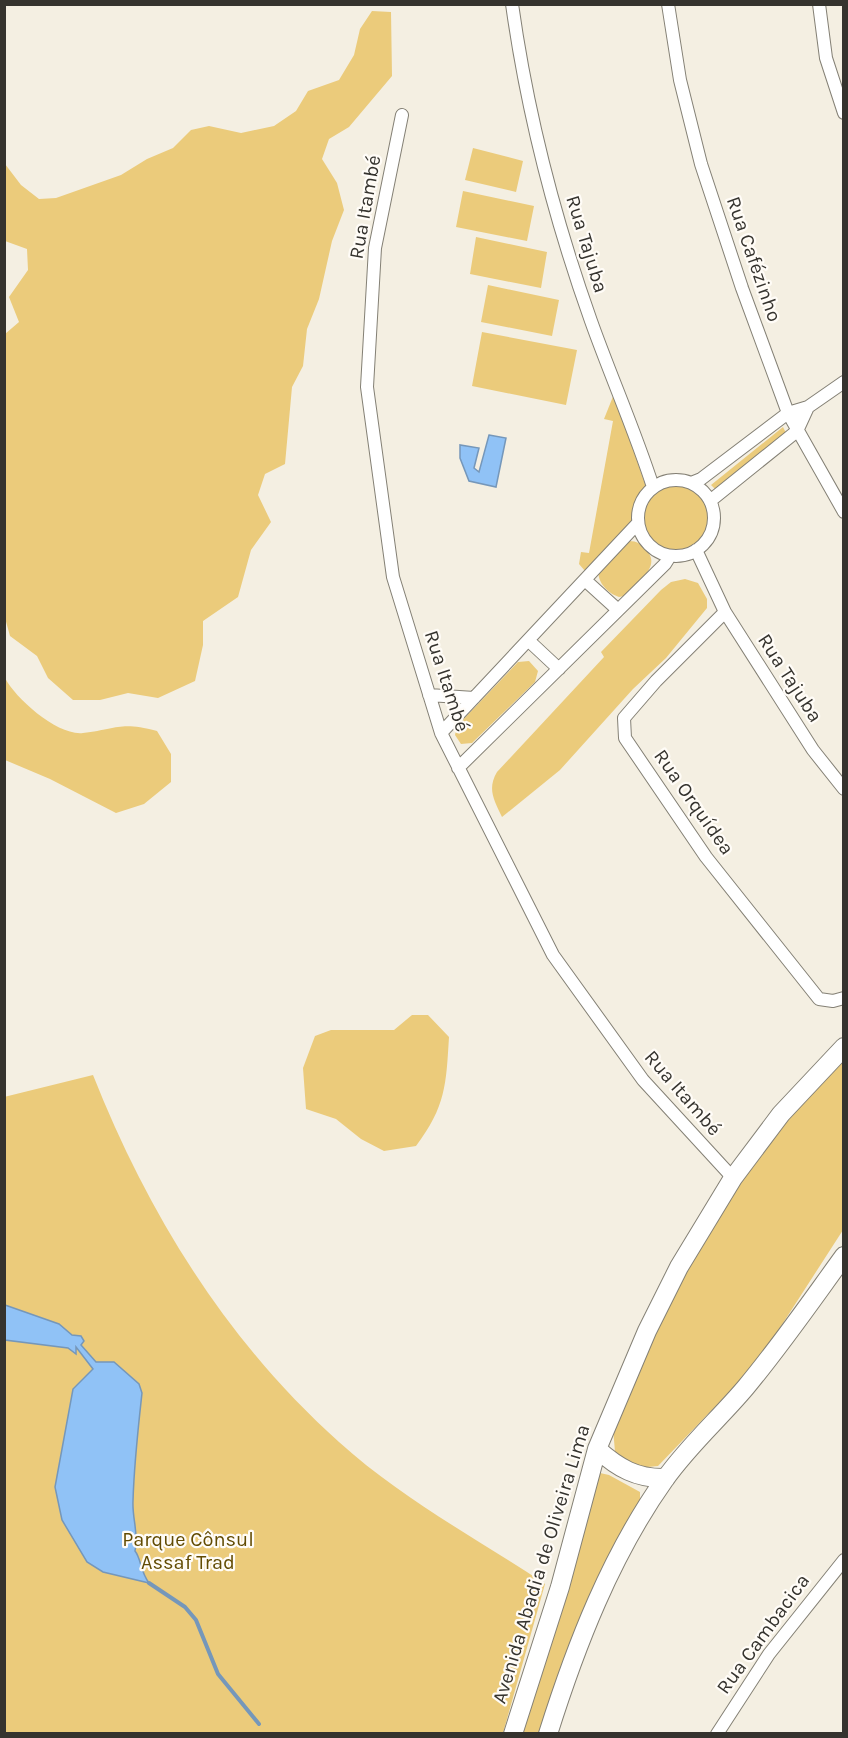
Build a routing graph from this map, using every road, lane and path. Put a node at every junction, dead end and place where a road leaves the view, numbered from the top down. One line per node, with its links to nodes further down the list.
1 (512, 4): 11 (street, Rua Tajuba)
2 (668, 4): 8 (street, Rua Cafézinho)
3 (819, 4): 4 (street)
4 (843, 113)
5 (402, 115): 22 (street, Rua Itambé)
6 (843, 382): 7 (street)
7 (808, 407): 8 (street); 9 (street)
8 (788, 413): 9 (street, Rua Cafézinho); 10 (street)
9 (797, 431): 12 (street); 13 (street, Rua Cafézinho)
10 (691, 483): 11 (street); 12 (street)
11 (653, 487): 14 (street)
12 (710, 501): 15 (street)
13 (843, 512)
14 (638, 524): 16 (street); 17 (street)
15 (696, 550): 16 (street); 19 (street, Rua Tajuba)
16 (670, 556): 18 (street)
17 (585, 580): 18 (street); 20 (street)
18 (618, 610): 21 (street)
19 (725, 612): 26 (street, Rua Tajuba); 27 (street, Rua Orquídea)
20 (529, 641): 21 (street); 23 (street)
21 (559, 669): 25 (street)
22 (429, 695): 23 (street); 24 (street, Rua Itambé)
23 (474, 698): 24 (street)
24 (441, 733): 25 (street, Rua Itambé)
25 (458, 768): 29 (street, Rua Itambé)
26 (843, 789)
27 (843, 998)
28 (843, 1047): 29 (street, Avenida Abadia de Oliveira Lima)
29 (733, 1178): 31 (street, Avenida Abadia de Oliveira Lima)
30 (843, 1256): 32 (street)
31 (597, 1449): 32 (street); 34 (street, Avenida Abadia de Oliveira Lima)
32 (666, 1478): 35 (street)
33 (843, 1560): 36 (street, Rua Cambacica)
34 (513, 1734)
35 (548, 1734)
36 (717, 1734)

